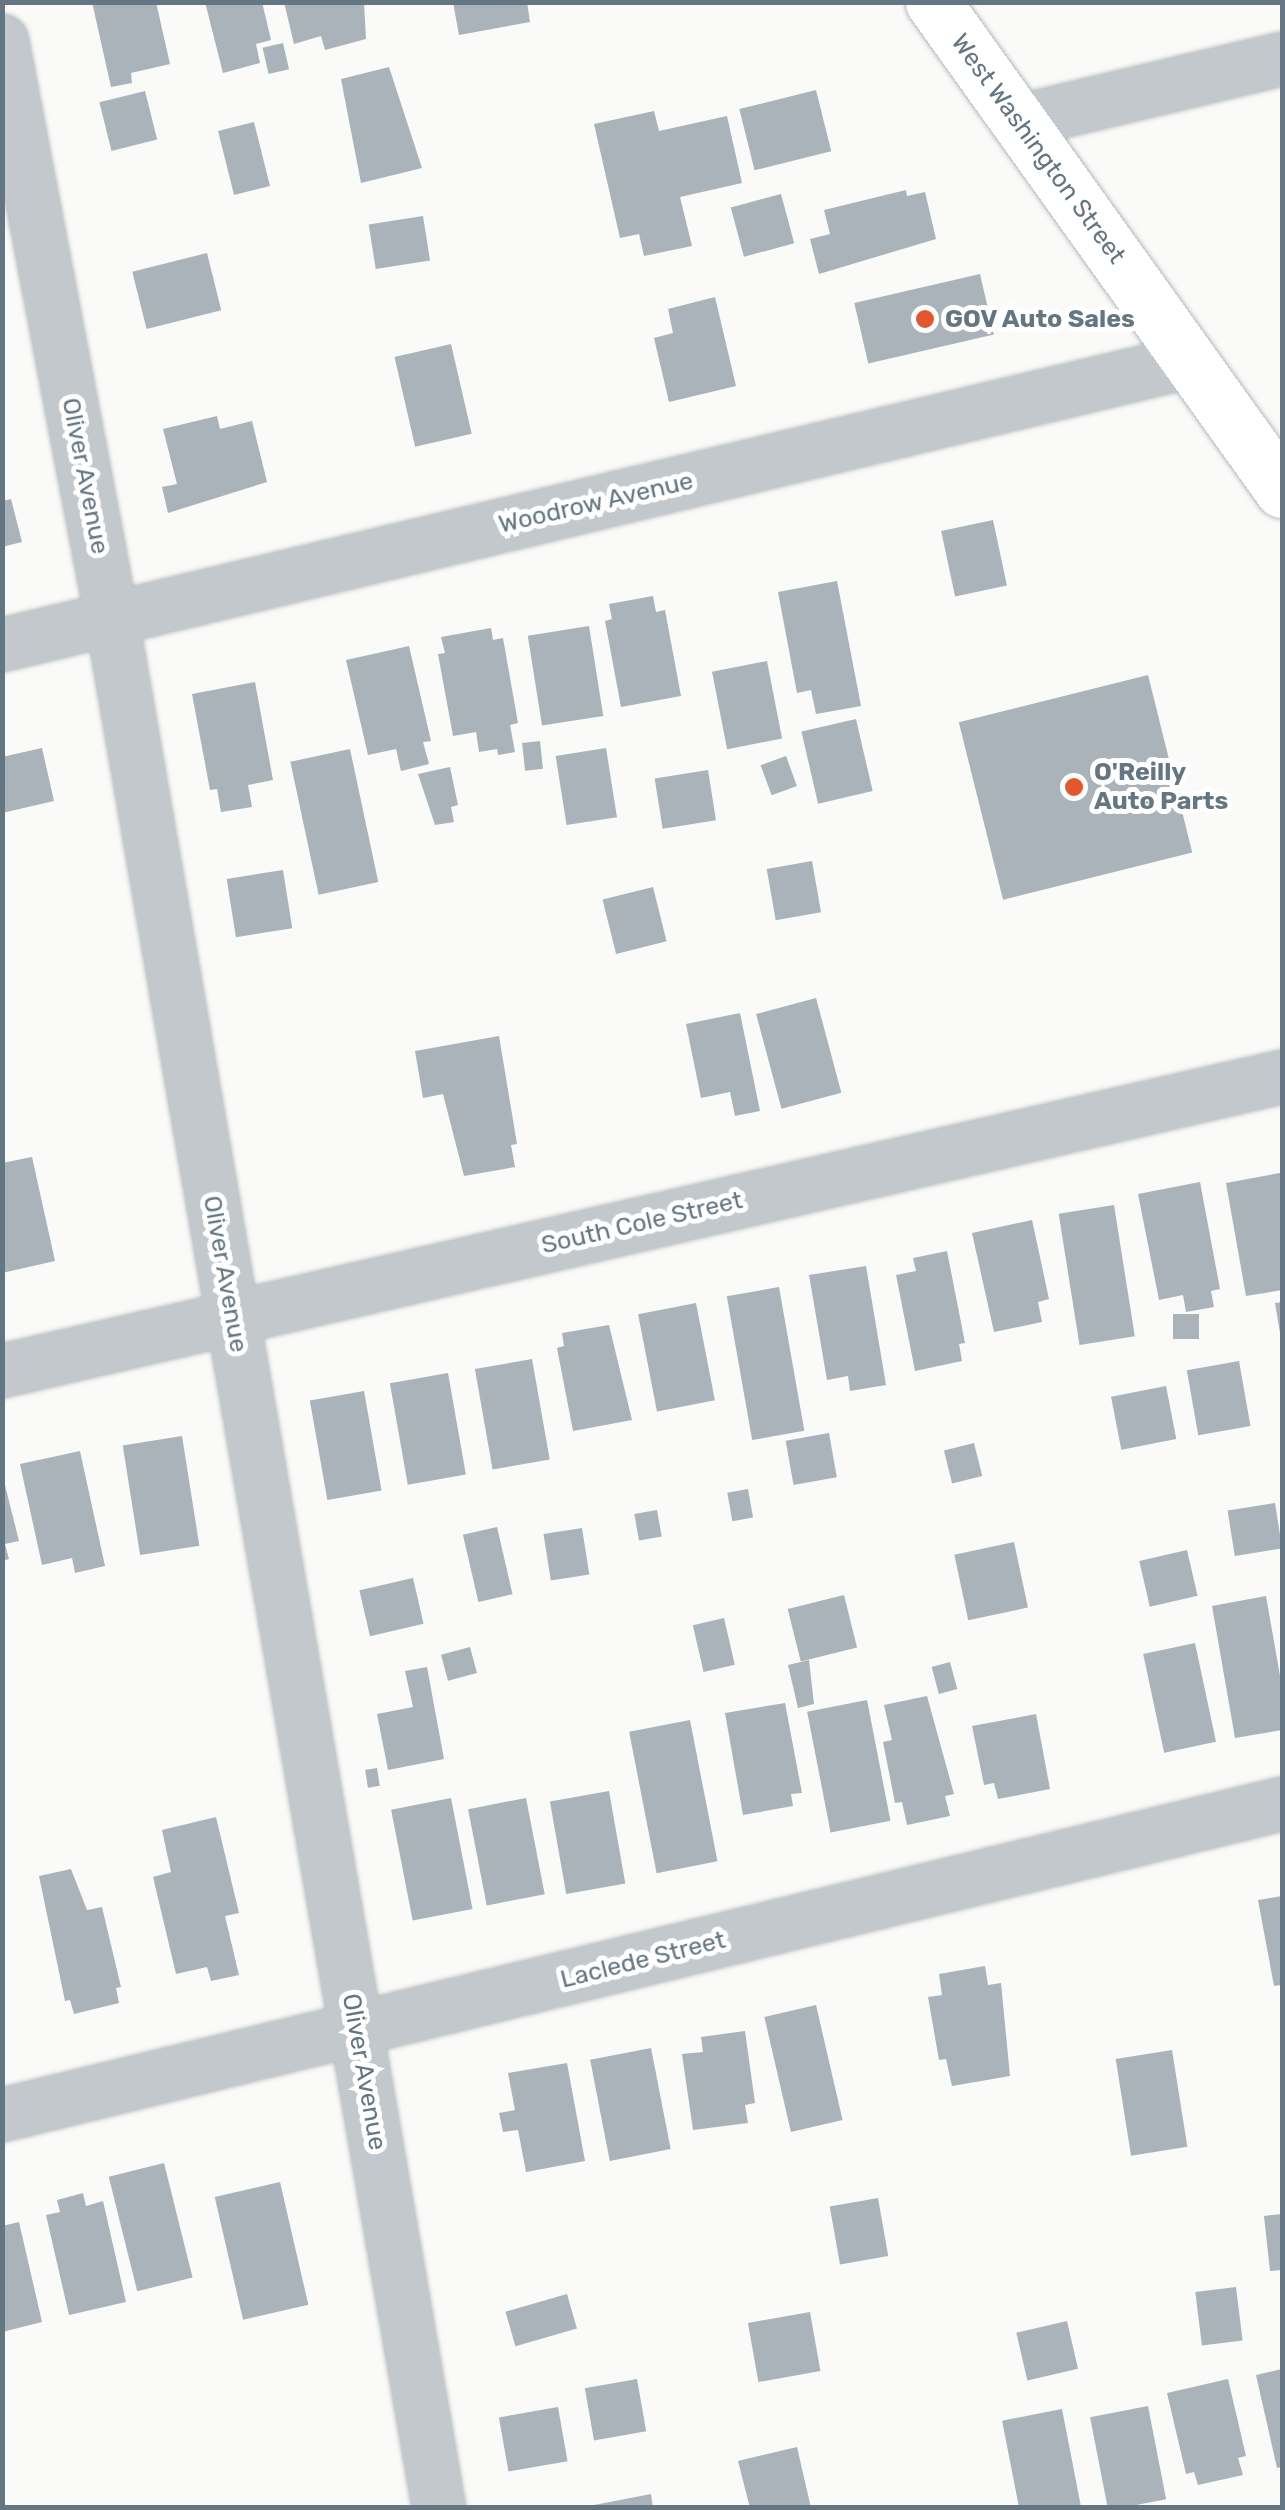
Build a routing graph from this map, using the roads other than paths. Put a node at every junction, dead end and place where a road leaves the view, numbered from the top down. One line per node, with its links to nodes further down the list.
1 (933, 2): 4 (main road, West Washington Street)
2 (2, 41): 7 (street, Oliver Avenue)
3 (1282, 59): 4 (street)
4 (1018, 122): 5 (main road, West Washington Street)
5 (1190, 361): 6 (main road, West Washington Street); 7 (street, Woodrow Avenue)
6 (1282, 490)
7 (112, 619): 8 (street, Woodrow Avenue); 10 (street, Oliver Avenue)
8 (2, 645)
9 (1282, 1077): 10 (street, South Cole Street)
10 (232, 1316): 11 (street, South Cole Street); 13 (street, Oliver Avenue)
11 (2, 1371)
12 (1282, 1804): 13 (street, Laclede Street)
13 (356, 2031): 14 (street, Laclede Street); 15 (street, Oliver Avenue)
14 (2, 2115)
15 (439, 2508)

